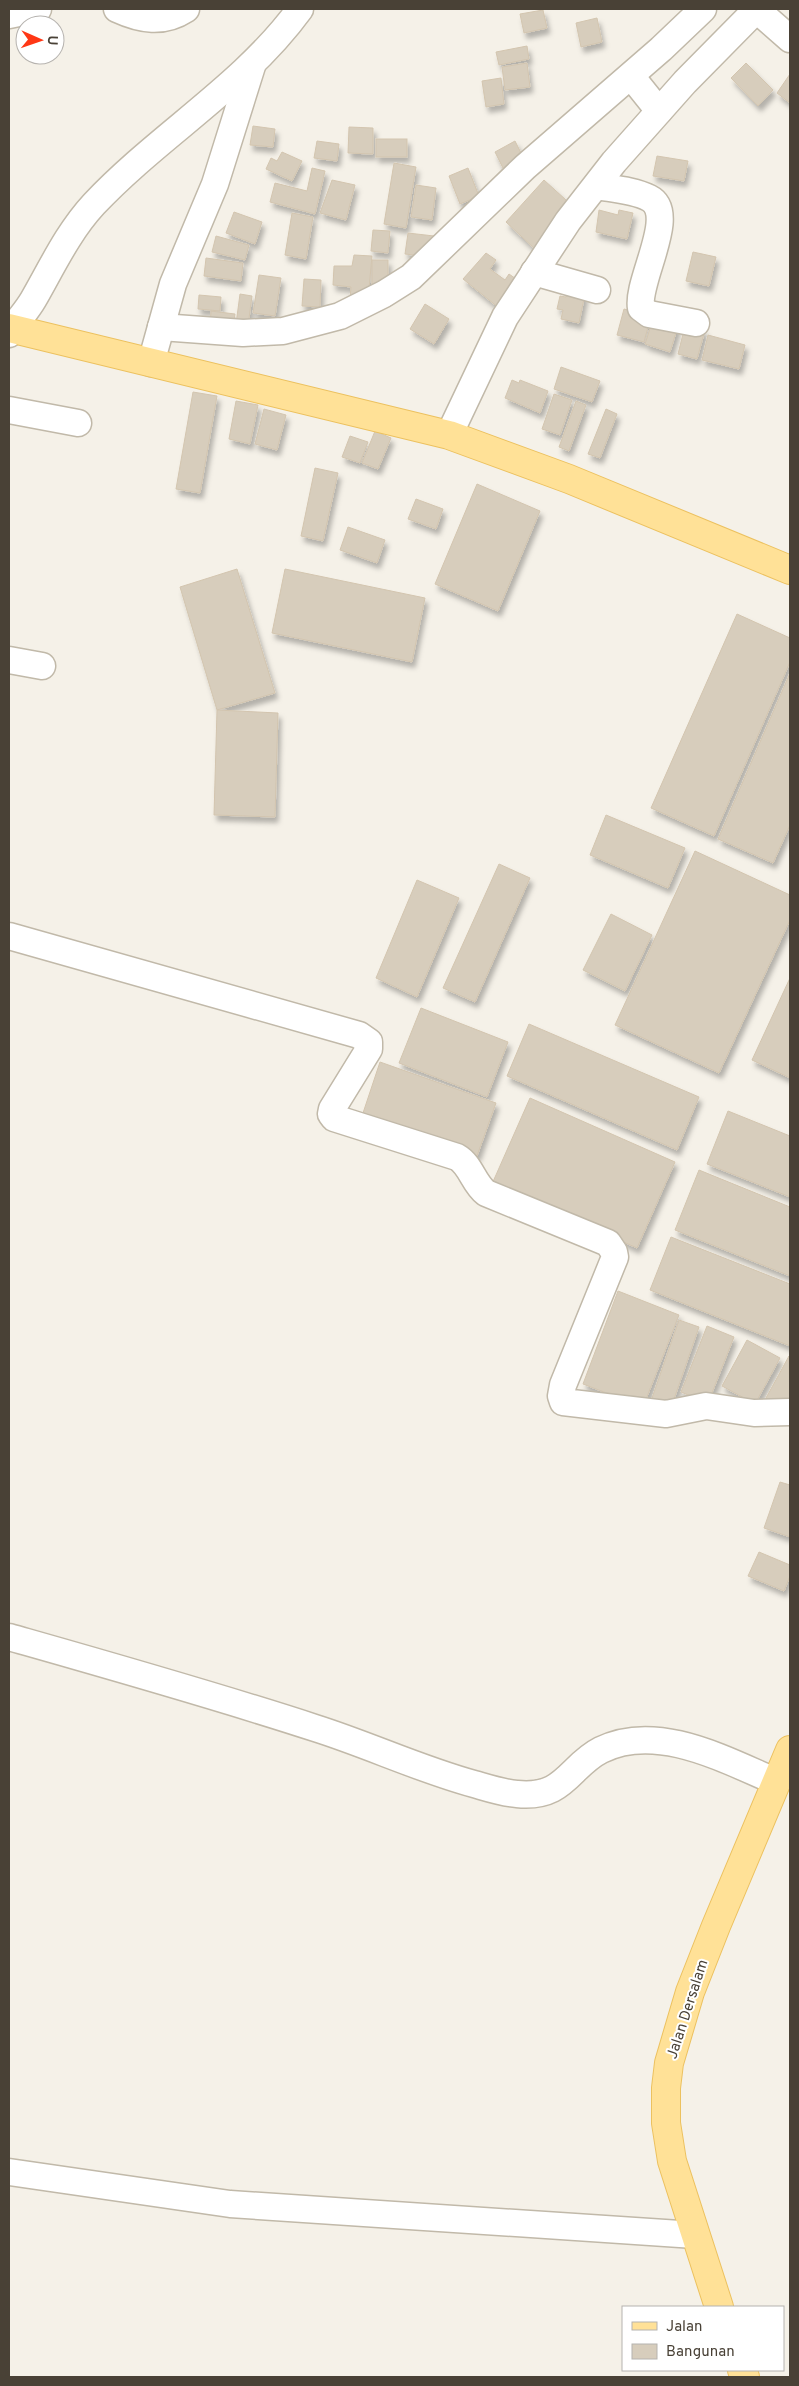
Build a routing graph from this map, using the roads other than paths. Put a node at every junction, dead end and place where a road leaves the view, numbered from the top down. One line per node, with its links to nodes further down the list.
1 (38, 9): 7 (street)
2 (117, 9): 3 (street)
3 (186, 9)
4 (300, 9): 9 (street)
5 (704, 9): 10 (street)
6 (757, 9): 8 (street); 10 (street)
7 (9, 15)
8 (790, 39)
9 (252, 65): 15 (street); 16 (street)
10 (642, 90): 11 (street); 15 (street)
11 (596, 186): 12 (street); 14 (street)
12 (534, 272): 13 (street); 20 (street)
13 (596, 290)
14 (696, 323)
15 (160, 327): 17 (street)
16 (10, 330): 17 (main road)
17 (151, 363): 20 (main road)
18 (9, 410): 19 (street)
19 (78, 423)
20 (449, 434): 21 (main road)
21 (790, 570)
22 (9, 660): 23 (street)
23 (42, 666)
24 (9, 936): 25 (street)
25 (790, 1412)
26 (9, 1637): 28 (street)
27 (790, 1750): 28 (main road, Jalan Dersalam)
28 (777, 1782): 30 (main road, Jalan Dersalam)
29 (9, 2172): 30 (street)
30 (695, 2235): 31 (main road, Jalan Dersalam)
31 (719, 2306)

